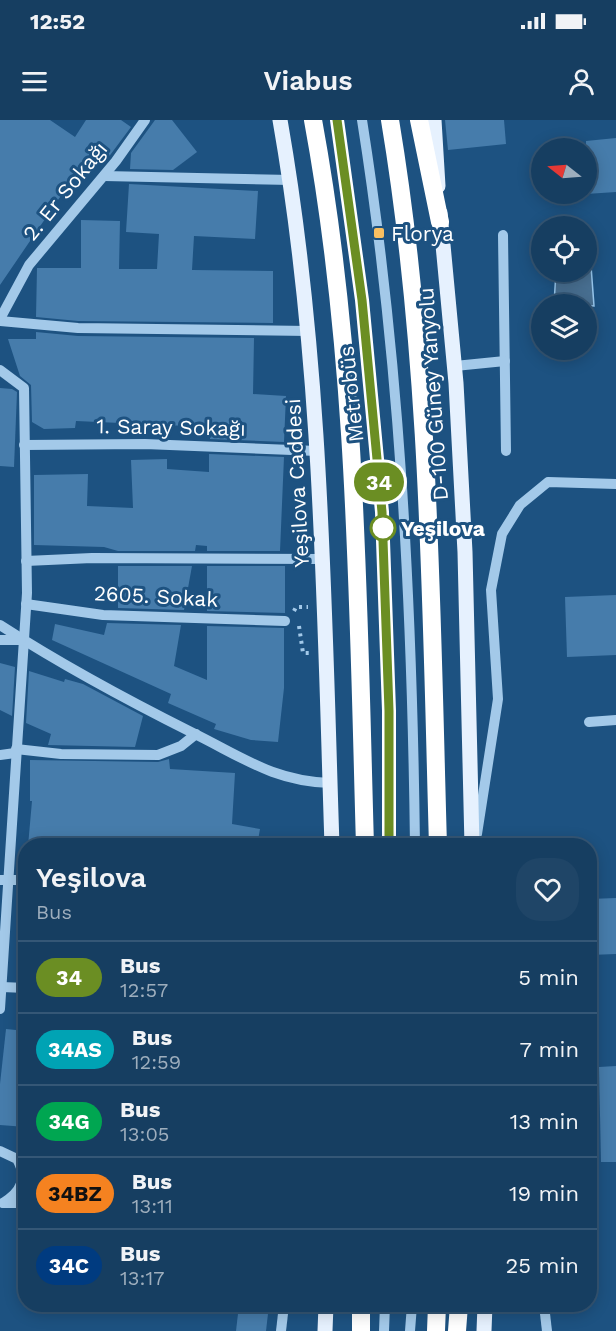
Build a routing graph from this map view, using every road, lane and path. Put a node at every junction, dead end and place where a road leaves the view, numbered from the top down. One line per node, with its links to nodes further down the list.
1 (145, 120): 9 (street, 2. Er Sokağı)
2 (280, 120): 10 (main road, Yeşilova Caddesi)
3 (313, 120): 37 (highway)
4 (337, 120): 38 (street, Metrobüs)
5 (362, 120): 39 (street, Metrobüs)
6 (390, 120): 40 (highway)
7 (419, 120): 11 (highway)
8 (434, 120): 11 (main road, D-100 Güney Yanyolu)
9 (104, 176): 10 (street); 13 (street, 2. Er Sokağı)
10 (291, 180): 14 (main road, Yeşilova Caddesi)
11 (440, 222): 16 (main road, D-100 Güney Yanyolu)
12 (503, 235): 15 (street)
13 (0, 320): 14 (street)
14 (309, 331): 19 (main road, Yeşilova Caddesi)
15 (505, 361): 16 (street); 20 (street)
16 (455, 366): 41 (main road, D-100 Güney Yanyolu)
17 (0, 370): 18 (street)
18 (24, 445): 19 (street, 1. Saray Sokağı); 23 (street)
19 (317, 450): 22 (main road, Yeşilova Caddesi)
20 (506, 451)
21 (616, 484): 42 (street)
22 (322, 559): 23 (street); 25 (main road, Yeşilova Caddesi)
23 (26, 561): 24 (street)
24 (26, 604): 26 (street, 2605. Sokak); 29 (street)
25 (323, 607): 26 (path); 35 (main road, Yeşilova Caddesi)
26 (285, 621)
27 (0, 626): 29 (street)
28 (0, 640): 29 (street)
29 (23, 640): 32 (street); 33 (street)
30 (616, 720): 31 (street)
31 (589, 722)
32 (196, 734): 33 (street); 35 (street)
33 (16, 751): 34 (street); 43 (street)
34 (0, 755)
35 (330, 783): 36 (main road, Yeşilova Caddesi)
36 (332, 838)
37 (364, 838)
38 (389, 838)
39 (415, 838)
40 (438, 838)
41 (473, 838)
42 (474, 838)
43 (5, 881): 44 (street)
44 (3, 987): 45 (street); 46 (street)
45 (18, 988)
46 (0, 1009)
47 (5, 1152): 48 (street)
48 (18, 1164)
49 (18, 1193): 50 (street)
50 (2, 1203): 51 (street)
51 (18, 1203)
52 (283, 1312): 61 (street)
53 (326, 1312): 62 (main road)
54 (362, 1312): 63 (highway)
55 (385, 1312): 64 (street)
56 (411, 1312): 65 (street)
57 (437, 1312): 66 (highway)
58 (458, 1312): 67 (highway)
59 (485, 1312): 68 (main road)
60 (545, 1312): 69 (street)
61 (281, 1331)
62 (325, 1331)
63 (361, 1331)
64 (384, 1331)
65 (410, 1331)
66 (436, 1331)
67 (457, 1331)
68 (484, 1331)
69 (547, 1331)

